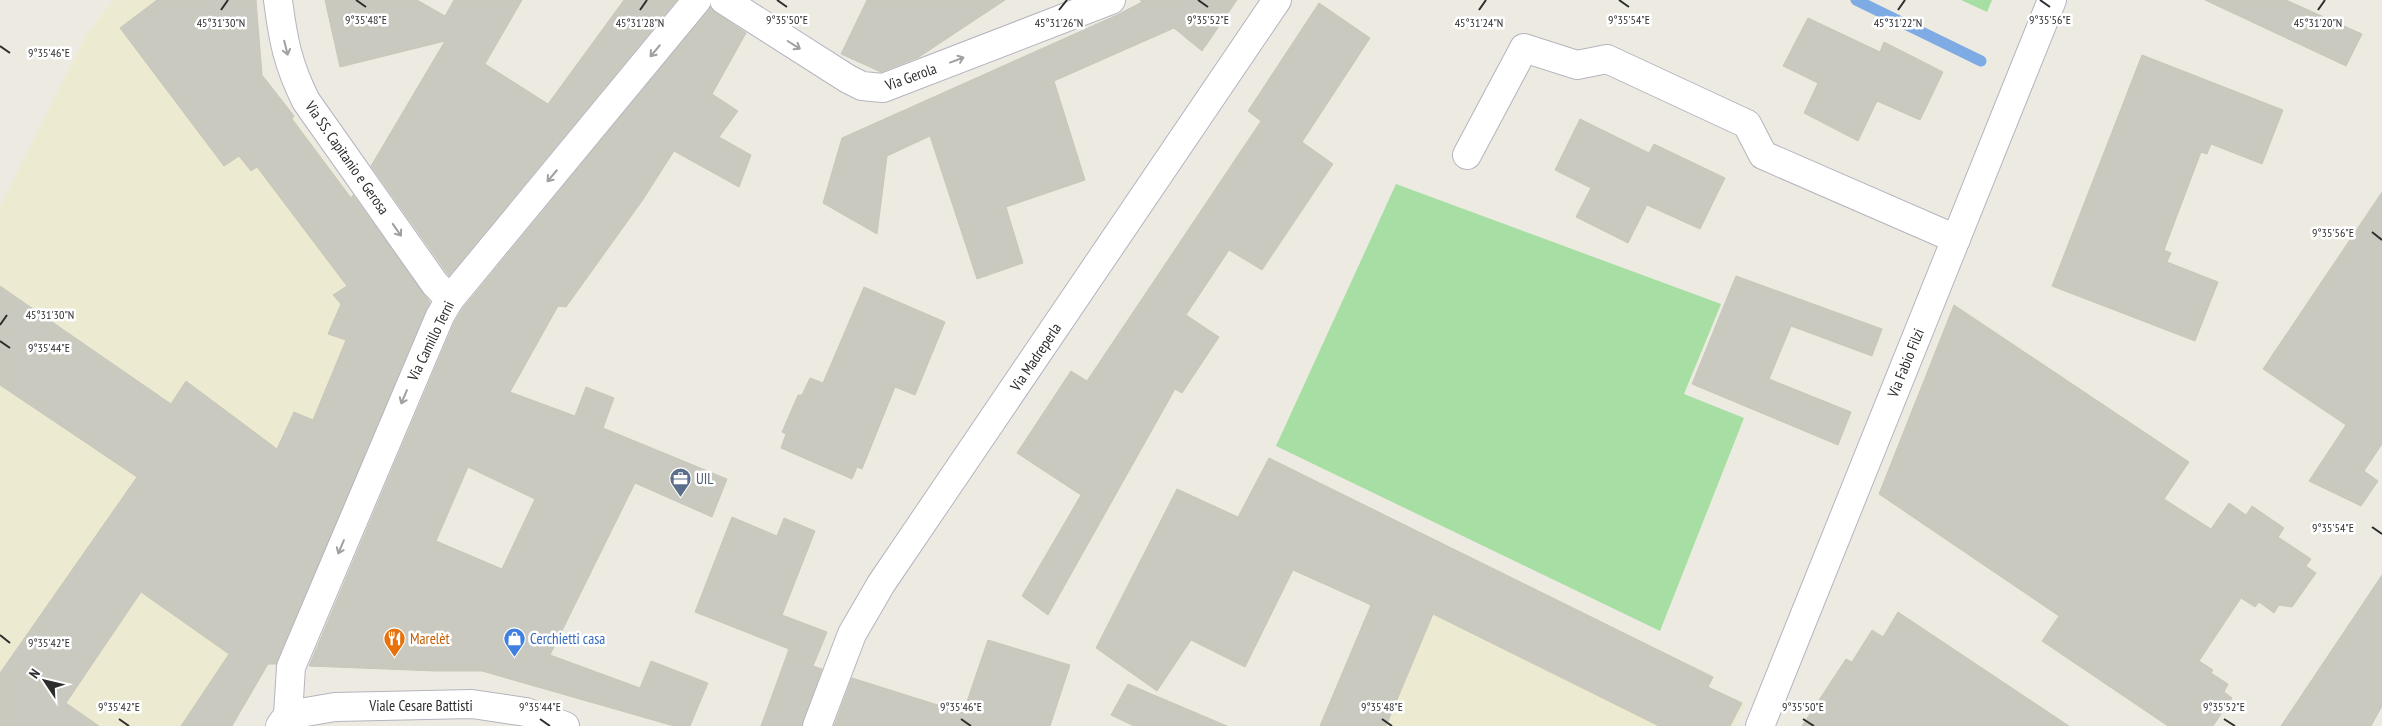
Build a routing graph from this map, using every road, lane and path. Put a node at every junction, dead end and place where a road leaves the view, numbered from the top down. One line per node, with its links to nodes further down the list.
1 (278, 0): 9 (street, Via SS. Capitanio e Gerosa, one-way to 9)
2 (697, 0): 9 (street, Via Camillo Terni, one-way to 9)
3 (724, 0): 4 (street, Via Gerola, one-way to 4)
4 (1112, 0)
5 (1277, 0): 12 (street, Via Madreperla)
6 (2052, 0): 8 (street, Via Fabio Filzi)
7 (1467, 155): 8 (street)
8 (1956, 239): 13 (street, Via Fabio Filzi)
9 (450, 299): 10 (street, Via Camillo Terni, one-way to 10)
10 (284, 721): 11 (street, Viale Cesare Battisti)
11 (565, 726)
12 (817, 726)
13 (1760, 726)

